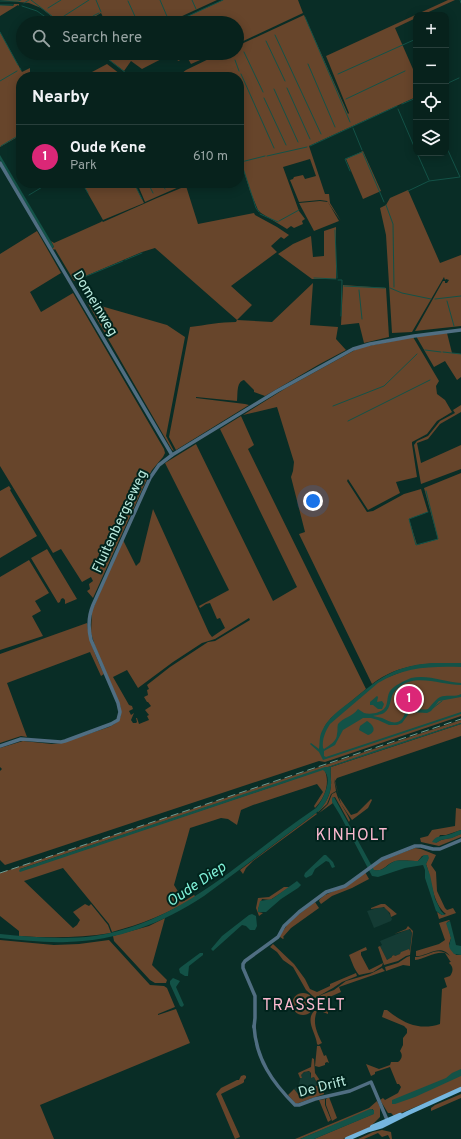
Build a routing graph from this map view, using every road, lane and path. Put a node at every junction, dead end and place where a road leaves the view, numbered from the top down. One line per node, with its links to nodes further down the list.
1 (0, 163): 3 (street, Domeinweg)
2 (461, 330): 3 (street, Fluitenbergseweg)
3 (172, 455): 4 (street, Fluitenbergseweg)
4 (0, 746)
5 (461, 840): 7 (street, De Drift)
6 (461, 1089): 7 (main road)
7 (388, 1121): 8 (main road)
8 (347, 1139)

